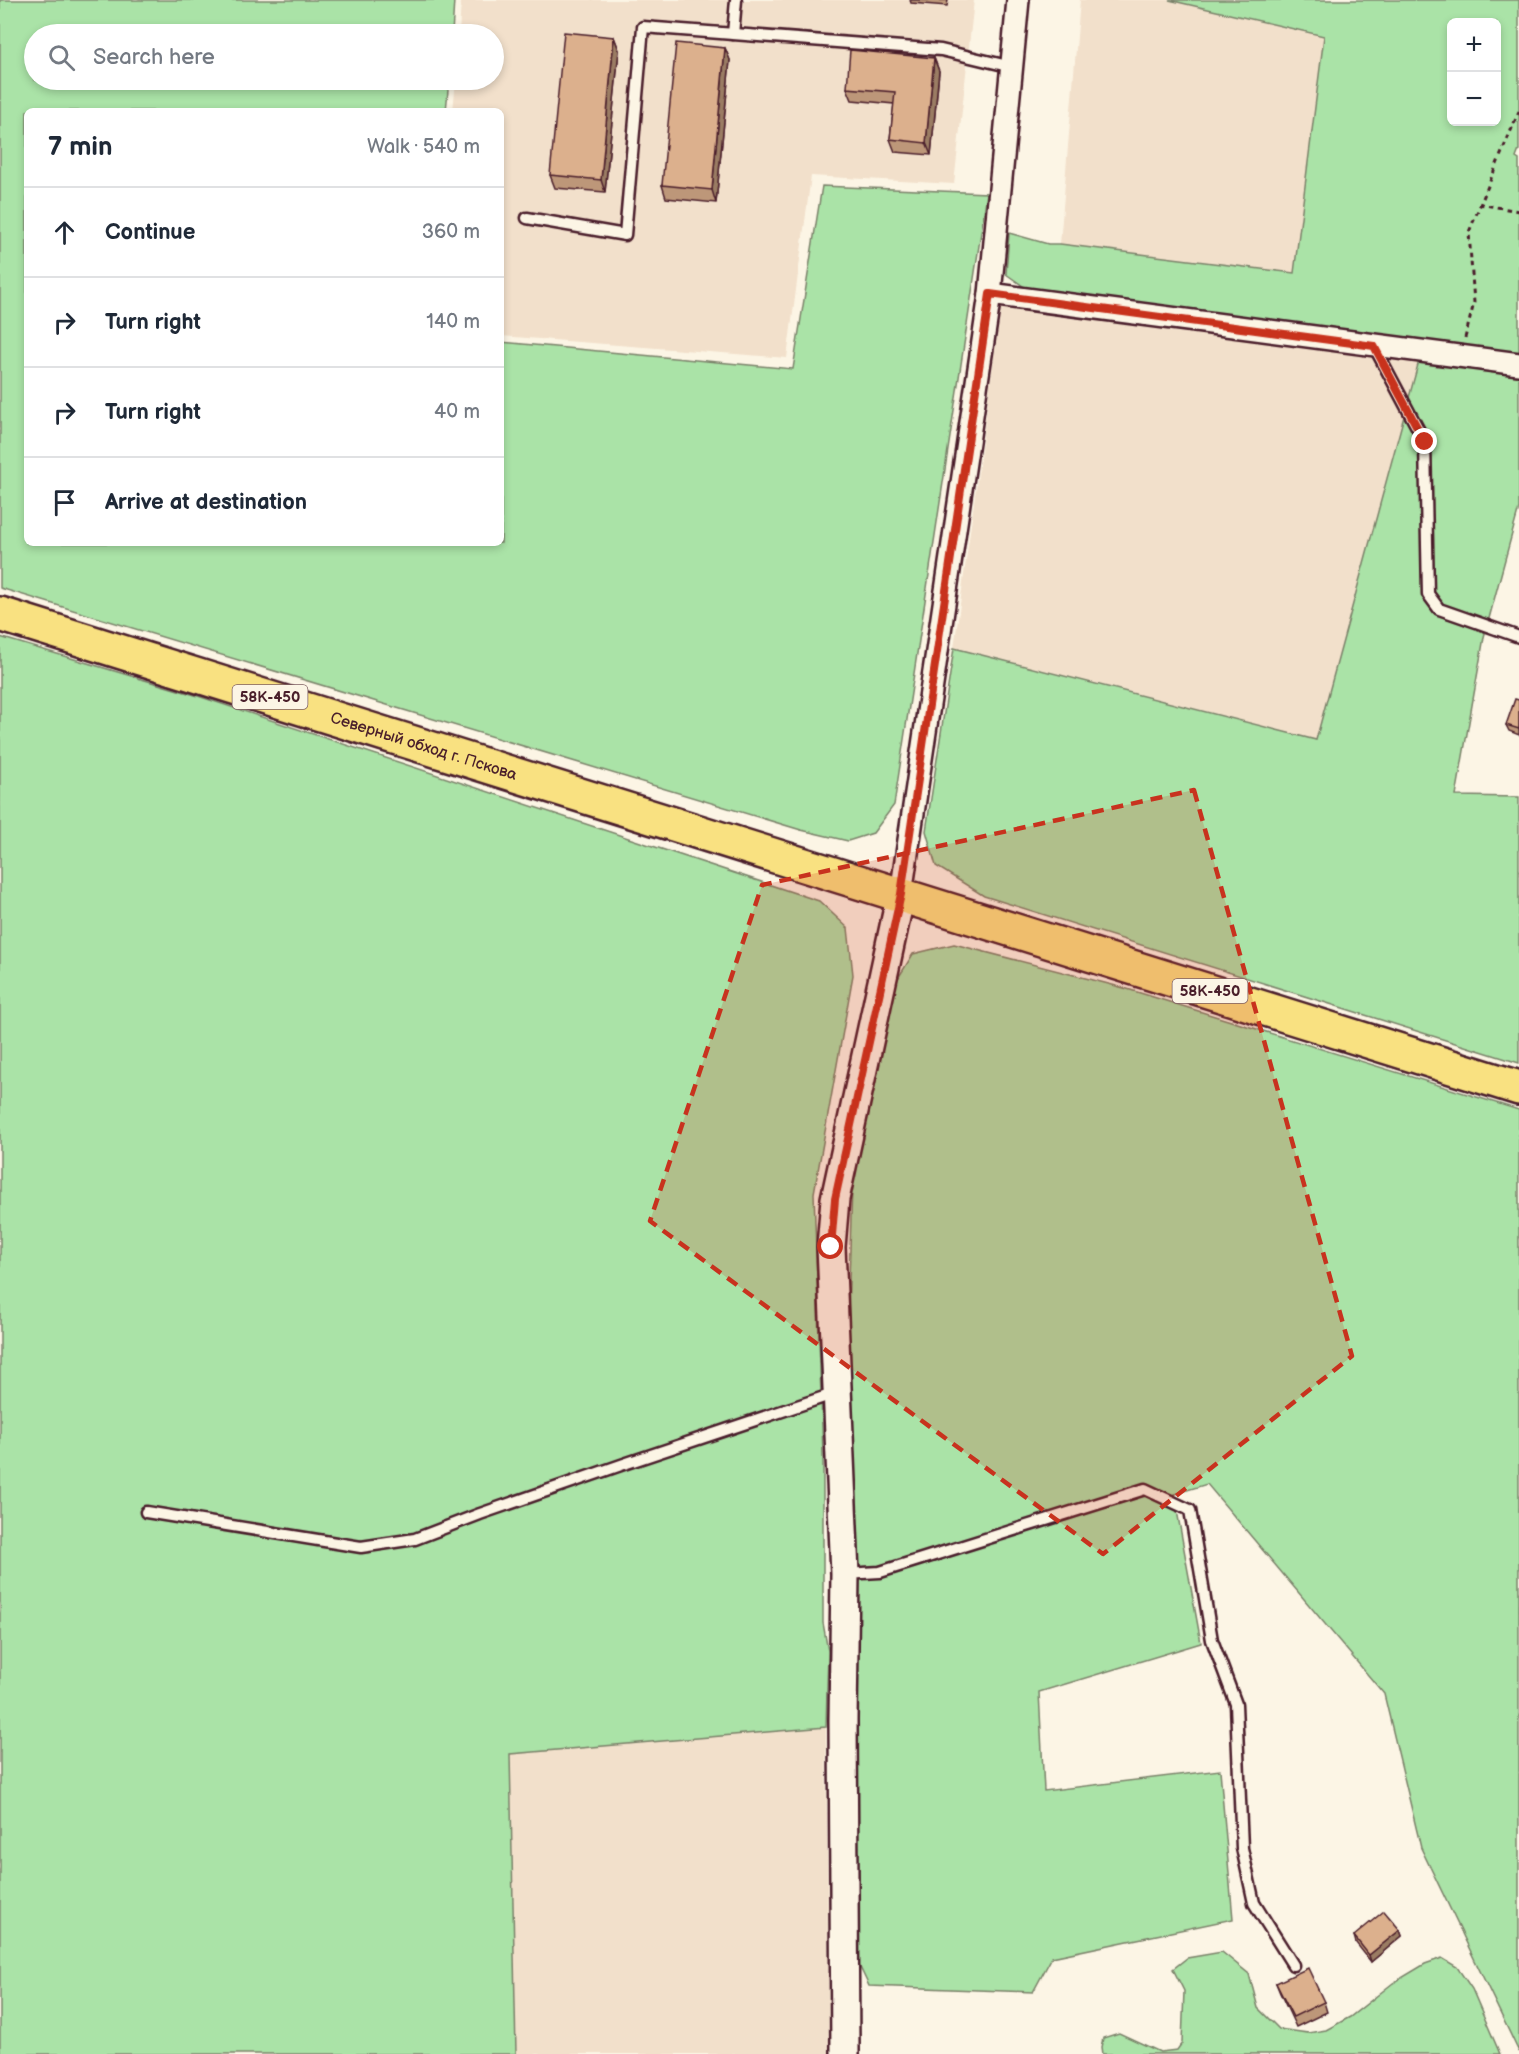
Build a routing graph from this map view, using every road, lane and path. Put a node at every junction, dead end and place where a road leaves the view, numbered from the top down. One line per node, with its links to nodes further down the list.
1 (736, 0): 3 (lane)
2 (1018, 0): 4 (street)
3 (734, 34): 4 (lane); 8 (lane)
4 (1012, 67): 9 (street)
5 (1519, 111): 6 (path)
6 (1479, 204): 7 (path); 11 (path)
7 (1519, 211)
8 (527, 218)
9 (990, 294): 10 (street); 15 (street)
10 (1374, 346): 11 (street); 14 (lane)
11 (1460, 357): 12 (street)
12 (1519, 364)
13 (0, 614): 15 (highway, Северный обход г. Пскова / 58К-450)
14 (1519, 637)
15 (901, 894): 16 (highway, 58К-450); 17 (street)
16 (1519, 1088)
17 (836, 1393): 18 (lane); 19 (street)
18 (146, 1512)
19 (845, 1574): 20 (lane); 21 (street)
20 (1293, 1965)
21 (845, 2054)

